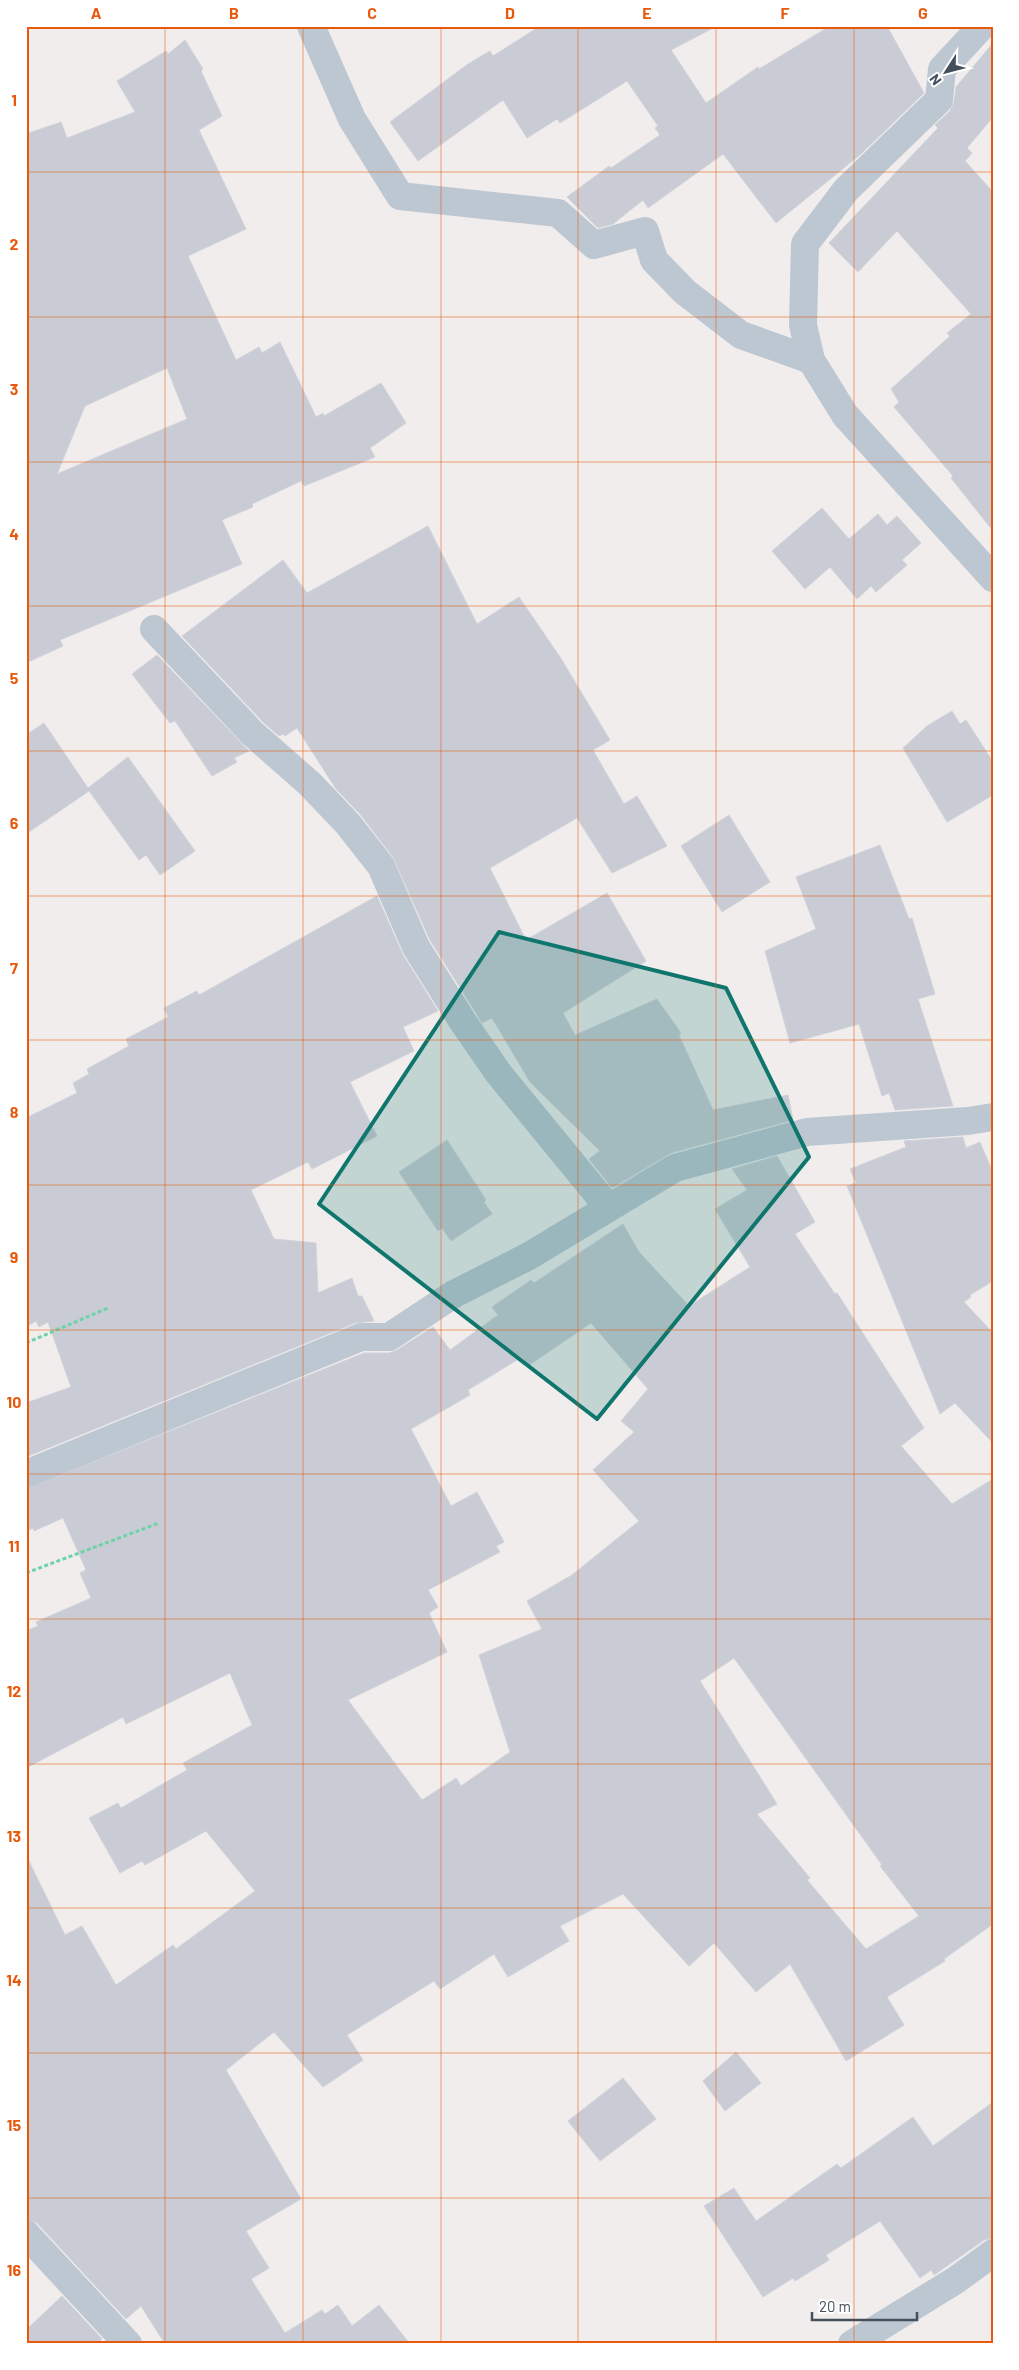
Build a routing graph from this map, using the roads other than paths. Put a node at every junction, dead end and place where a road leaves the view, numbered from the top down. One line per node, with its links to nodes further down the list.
1 (311, 26): 3 (street)
2 (982, 26): 3 (street)
3 (810, 360): 4 (street)
4 (993, 578)
5 (154, 629): 7 (street)
6 (993, 1117): 7 (street)
7 (608, 1207): 8 (street)
8 (26, 1474)
9 (26, 2234): 11 (street)
10 (993, 2253): 12 (street)
11 (128, 2344)
12 (852, 2344)

